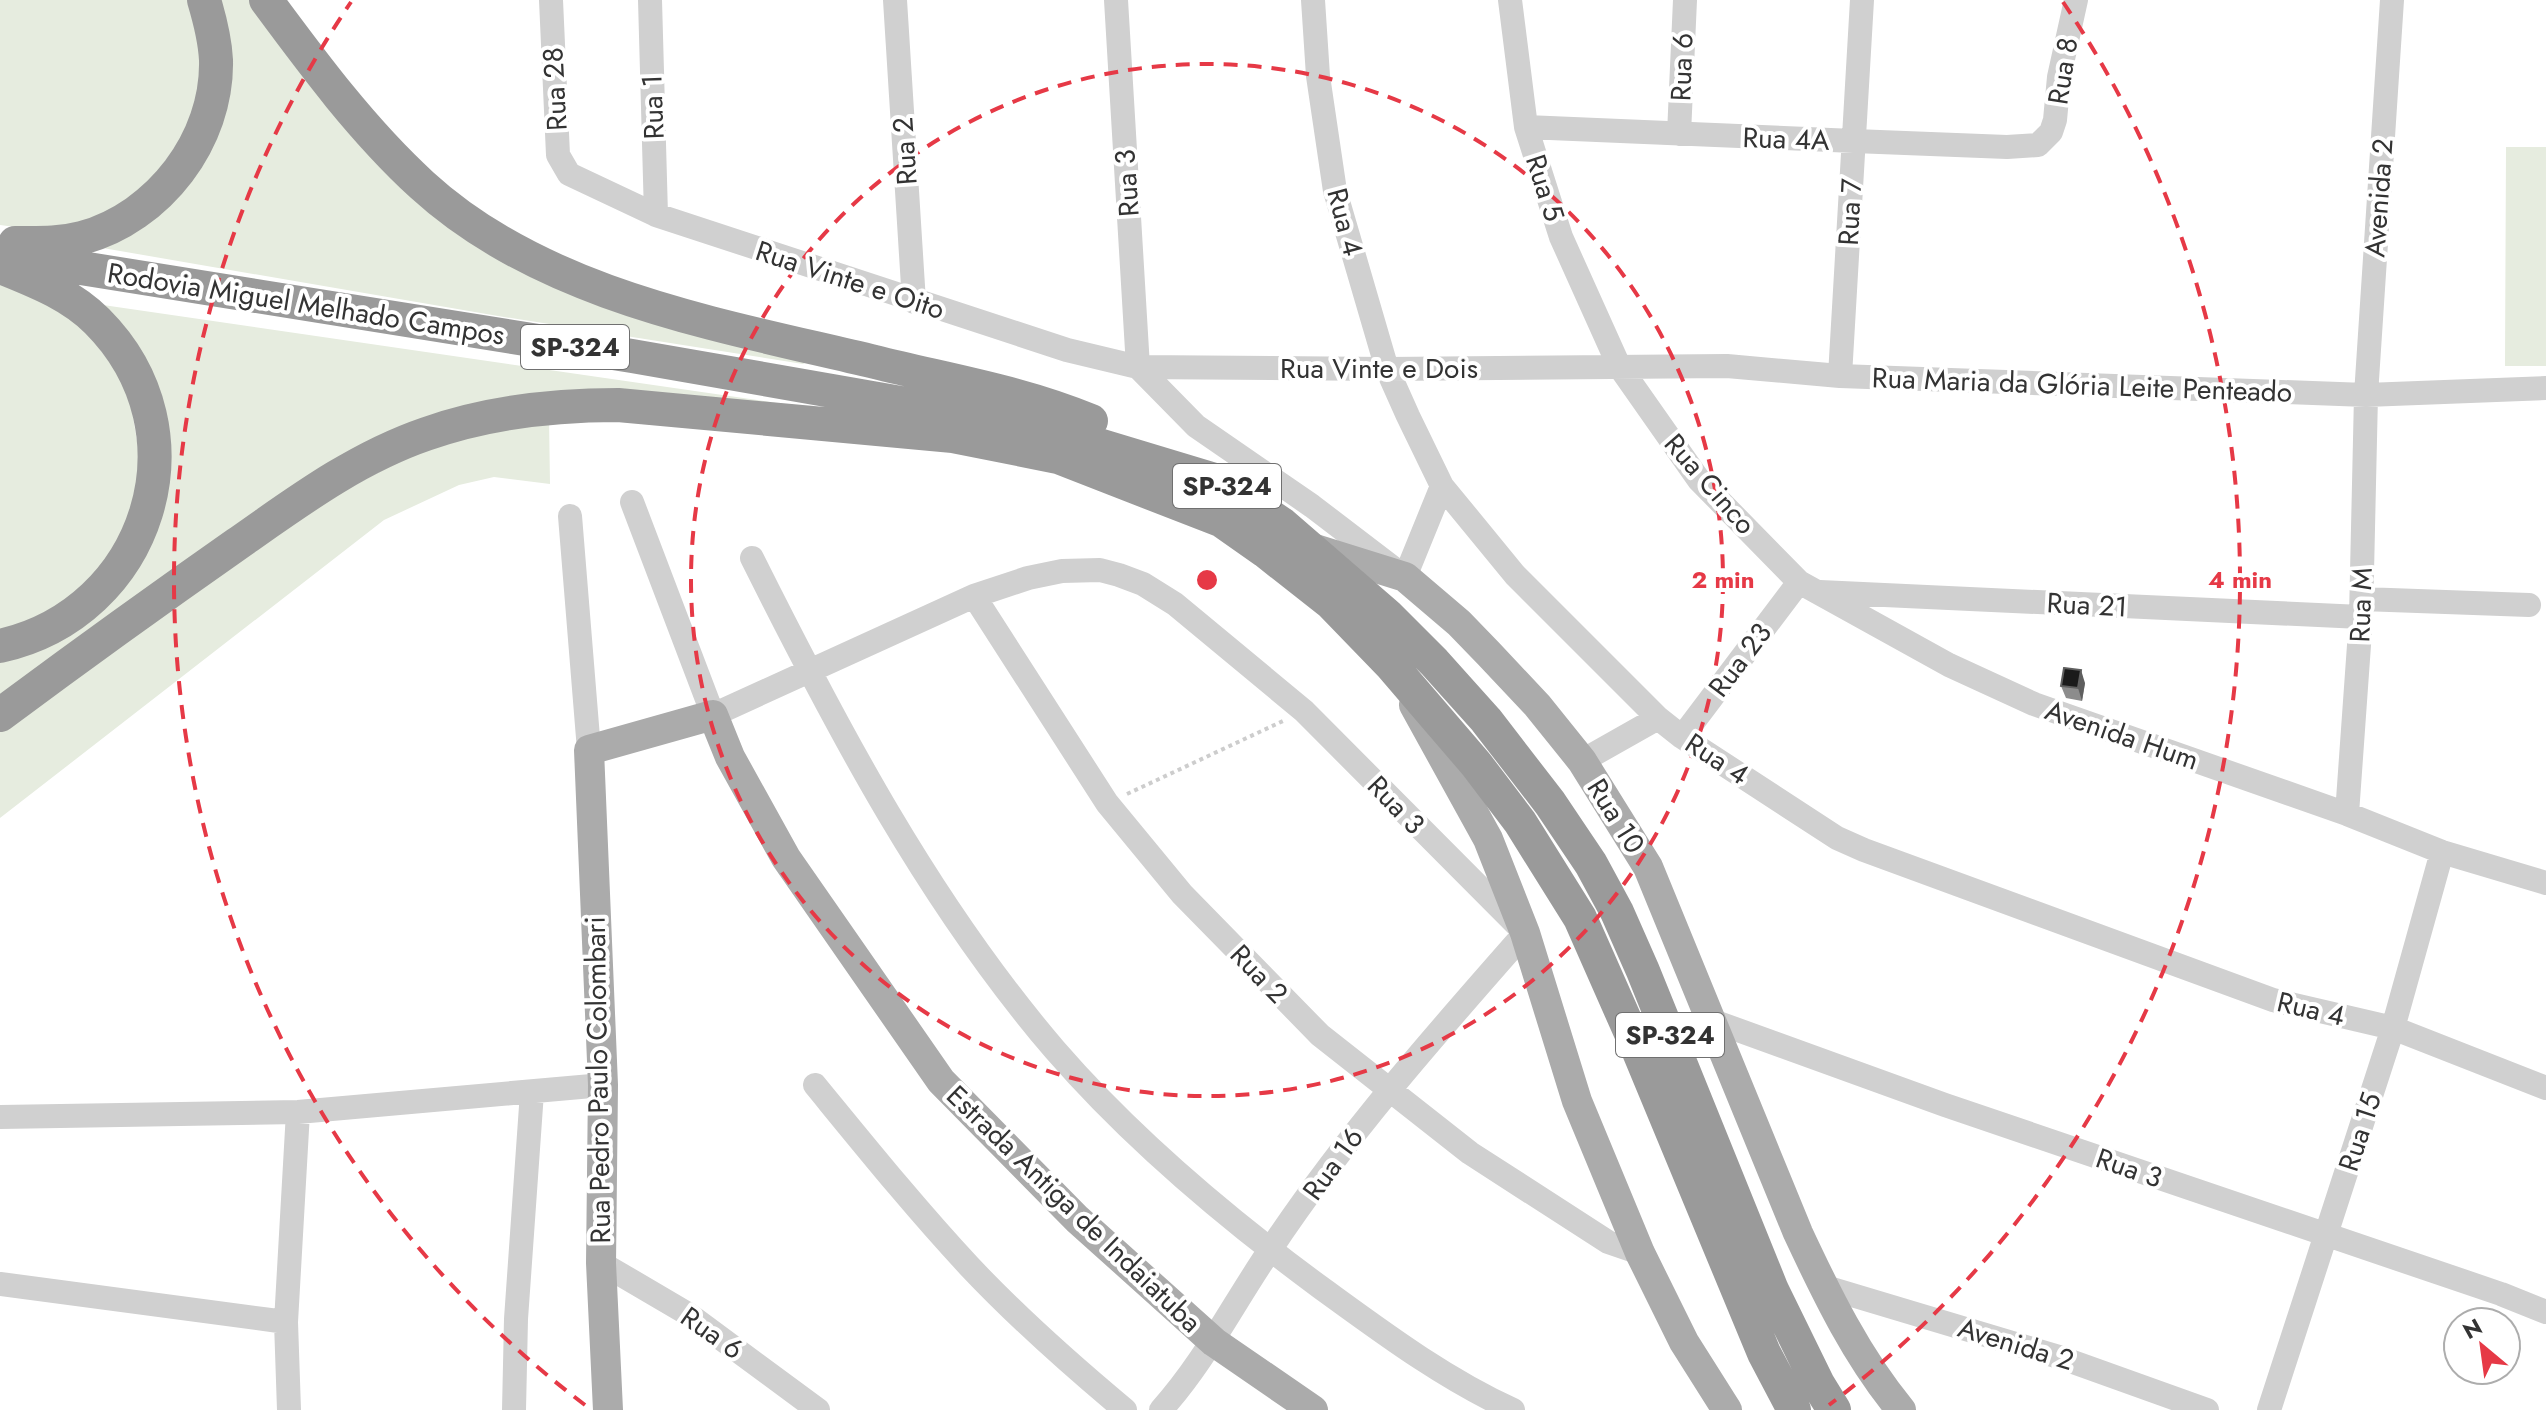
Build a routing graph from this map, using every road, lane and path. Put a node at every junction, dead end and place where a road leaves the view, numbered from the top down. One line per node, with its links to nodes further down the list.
1 (204, 0): 19 (highway)
2 (266, 0): 30 (highway)
3 (551, 0): 17 (street, Rua 28)
4 (650, 0): 18 (street, Rua 1)
5 (895, 0): 22 (street, Rua 2)
6 (1116, 0): 24 (street, Rua 3)
7 (1313, 0): 25 (street, Rua 4)
8 (1510, 0): 13 (street, Rua 5)
9 (1685, 0): 14 (street, Rua 6)
10 (1862, 0): 16 (street, Rua 7)
11 (2076, 0): 15 (street, Rua 8)
12 (2392, 0): 28 (street, Avenida 2)
13 (1526, 127): 14 (street, Rua 4A); 23 (street, Rua 5)
14 (1679, 134): 16 (street, Rua 4A)
15 (2045, 139): 16 (street, Rua 4A)
16 (1854, 141): 26 (street, Rua 7)
17 (569, 174): 18 (street, Rua Vinte e Oito)
18 (656, 215): 22 (street, Rua Vinte e Oito)
19 (0, 243)
20 (0, 255): 29 (highway, Rodovia Miguel Melhado Campos / SP-324)
21 (0, 267): 42 (highway)
22 (914, 302): 24 (street, Rua Vinte e Oito)
23 (1619, 366): 25 (street, Rua Vinte e Dois); 26 (street, Rua Maria da Glória Leite Penteado); 38 (street, Rua Cinco)
24 (1138, 367): 25 (street, Rua Vinte e Dois); 37 (street, Rua 10)
25 (1387, 369): 31 (street, Rua 4)
26 (1840, 376): 28 (street, Rua Maria da Glória Leite Penteado)
27 (2546, 388): 28 (street, Rua Maria da Glória Leite Penteado)
28 (2366, 395): 41 (street, Rua M)
29 (1130, 455): 30 (highway, Rodovia Miguel Melhado Campos / SP-324); 34 (highway, Rodovia Miguel Melhado Campos / SP-324)
30 (1218, 481): 35 (highway, Rodovia Miguel Melhado Campos / SP-324)
31 (1442, 486): 37 (street); 48 (street, Rua 4)
32 (632, 502): 47 (street)
33 (570, 516): 50 (street)
34 (1220, 520): 43 (highway, Rodovia Miguel Melhado Campos / SP-324); 46 (highway)
35 (1309, 547): 37 (main road); 87 (highway, Rodovia Miguel Melhado Campos / SP-324)
36 (752, 558): 44 (street)
37 (1405, 577): 51 (main road, Rua 10 / SP-324)
38 (1806, 587): 41 (street, Rua 21); 49 (street, Rua 23); 53 (street, Avenida Hum)
39 (974, 596): 44 (street, Rua 3); 45 (street, Rua 3); 52 (street, Rua 2)
40 (2529, 605): 41 (street, Rua 21)
41 (2362, 608): 53 (street, Rua M)
42 (0, 646)
43 (1391, 665): 56 (main road); 86 (highway, Rodovia Miguel Melhado Campos / SP-324)
44 (809, 671): 47 (street, Rua 3); 67 (street)
45 (1304, 711): 52 (path); 56 (street, Rua 3)
46 (0, 715)
47 (713, 715): 50 (main road); 74 (main road, Estrada Antiga de Indaiatuba)
48 (1658, 718): 49 (street, Rua 4); 51 (street)
49 (1682, 737): 58 (street, Rua 4)
50 (589, 750): 59 (main road, Rua Pedro Paulo Colombari)
51 (1582, 761): 57 (main road, Rua 10 / SP-324)
52 (1107, 803): 62 (street, Rua 2)
53 (2347, 814): 54 (street, Avenida Hum)
54 (2442, 852): 55 (street, Avenida Hum); 58 (street, Rua 15)
55 (2546, 883)
56 (1525, 933): 62 (street, Rua 16); 68 (main road, Rua 3)
57 (1713, 1021): 66 (street, Rua 3); 71 (main road, Rua 10 / SP-324)
58 (2393, 1028): 61 (street, Rua 4); 66 (street, Rua 15)
59 (603, 1085): 63 (street); 69 (main road, Rua Pedro Paulo Colombari)
60 (815, 1085): 80 (street)
61 (2546, 1088)
62 (1387, 1090): 67 (street, Rua 16); 68 (street, Rua 2)
63 (532, 1092): 64 (street); 77 (street)
64 (298, 1112): 65 (street); 73 (street)
65 (0, 1117)
66 (2326, 1236): 72 (street, Rua 3); 90 (street, Rua 15)
67 (1270, 1250): 74 (street, Rua 16); 83 (street)
68 (1640, 1253): 75 (main road, Rua 3)
69 (601, 1263): 78 (main road, Rua Pedro Paulo Colombari); 79 (street, Rua 6)
70 (0, 1284): 73 (street)
71 (1822, 1286): 88 (main road, Rua 10 / SP-324); 89 (street, Avenida 2)
72 (2546, 1312)
73 (286, 1322): 76 (street)
74 (1214, 1342): 81 (street, Rua 16); 82 (main road, Estrada Antiga de Indaiatuba)
75 (1684, 1342): 84 (street, Rua 3); 85 (main road)
76 (289, 1410)
77 (514, 1410)
78 (608, 1410)
79 (818, 1410)
80 (1125, 1410)
81 (1161, 1410)
82 (1313, 1410)
83 (1513, 1410)
84 (1709, 1410)
85 (1727, 1410)
86 (1794, 1410)
87 (1834, 1410)
88 (1901, 1410)
89 (2207, 1410)
90 (2269, 1410)

